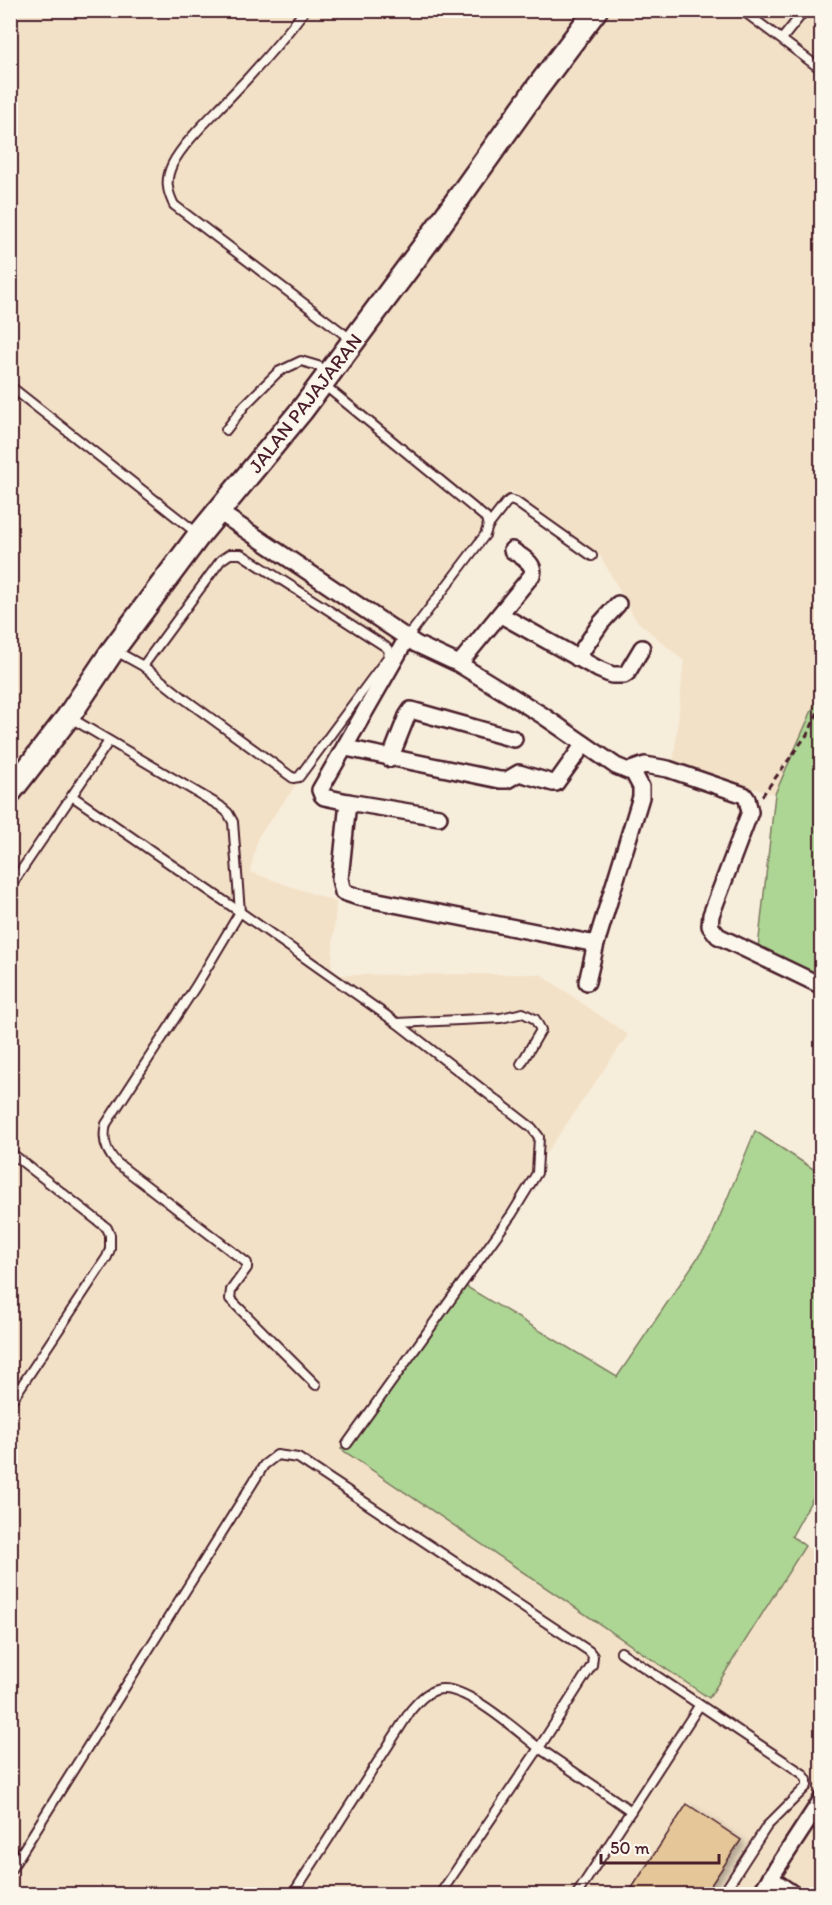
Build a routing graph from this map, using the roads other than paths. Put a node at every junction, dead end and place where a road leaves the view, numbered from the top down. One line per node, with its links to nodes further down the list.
1 (305, 10): 7 (lane)
2 (596, 10): 7 (main road, JALAN PAJAJARAN)
3 (742, 10): 5 (lane)
4 (805, 10): 5 (lane)
5 (782, 39): 6 (lane)
6 (822, 70)
7 (353, 341): 8 (main road, JALAN PAJAJARAN)
8 (325, 378): 10 (lane); 11 (main road, JALAN PAJAJARAN); 12 (lane)
9 (10, 386): 13 (lane)
10 (226, 430)
11 (219, 512): 13 (main road, JALAN PAJAJARAN); 18 (street)
12 (489, 526): 15 (lane); 18 (lane)
13 (199, 535): 20 (main road, JALAN PAJAJARAN)
14 (512, 550): 17 (street)
15 (592, 556)
16 (618, 604): 21 (street)
17 (501, 615): 21 (street); 22 (street)
18 (407, 638): 22 (street); 28 (street)
19 (642, 648): 21 (street)
20 (114, 650): 23 (lane); 24 (main road, JALAN PAJAJARAN)
21 (577, 658)
22 (459, 664): 27 (street)
23 (143, 666): 23 (lane)
24 (68, 717): 26 (lane); 31 (main road, JALAN PAJAJARAN)
25 (514, 739): 29 (street)
26 (109, 741): 32 (lane); 36 (lane)
27 (584, 744): 29 (street); 30 (street)
28 (345, 748): 29 (street); 33 (street)
29 (390, 759)
30 (632, 770): 37 (street); 39 (street)
31 (10, 792)
32 (72, 796): 35 (lane); 36 (lane)
33 (348, 802): 34 (street); 37 (street)
34 (440, 817)
35 (10, 887)
36 (240, 912): 40 (lane); 43 (lane)
37 (596, 944): 38 (street)
38 (587, 982)
39 (822, 986)
40 (397, 1023): 41 (lane); 45 (lane)
41 (521, 1064)
42 (10, 1152): 44 (lane)
43 (316, 1385)
44 (10, 1403)
45 (347, 1444)
46 (621, 1652): 47 (lane)
47 (699, 1706): 50 (lane); 56 (lane)
48 (539, 1748): 50 (lane); 51 (lane); 53 (lane); 54 (lane)
49 (822, 1799): 52 (street)
50 (631, 1811): 55 (lane)
51 (10, 1871)
52 (770, 1878): 57 (street); 58 (street)
53 (293, 1894)
54 (440, 1894)
55 (578, 1894)
56 (723, 1894)
57 (760, 1894)
58 (793, 1894)

